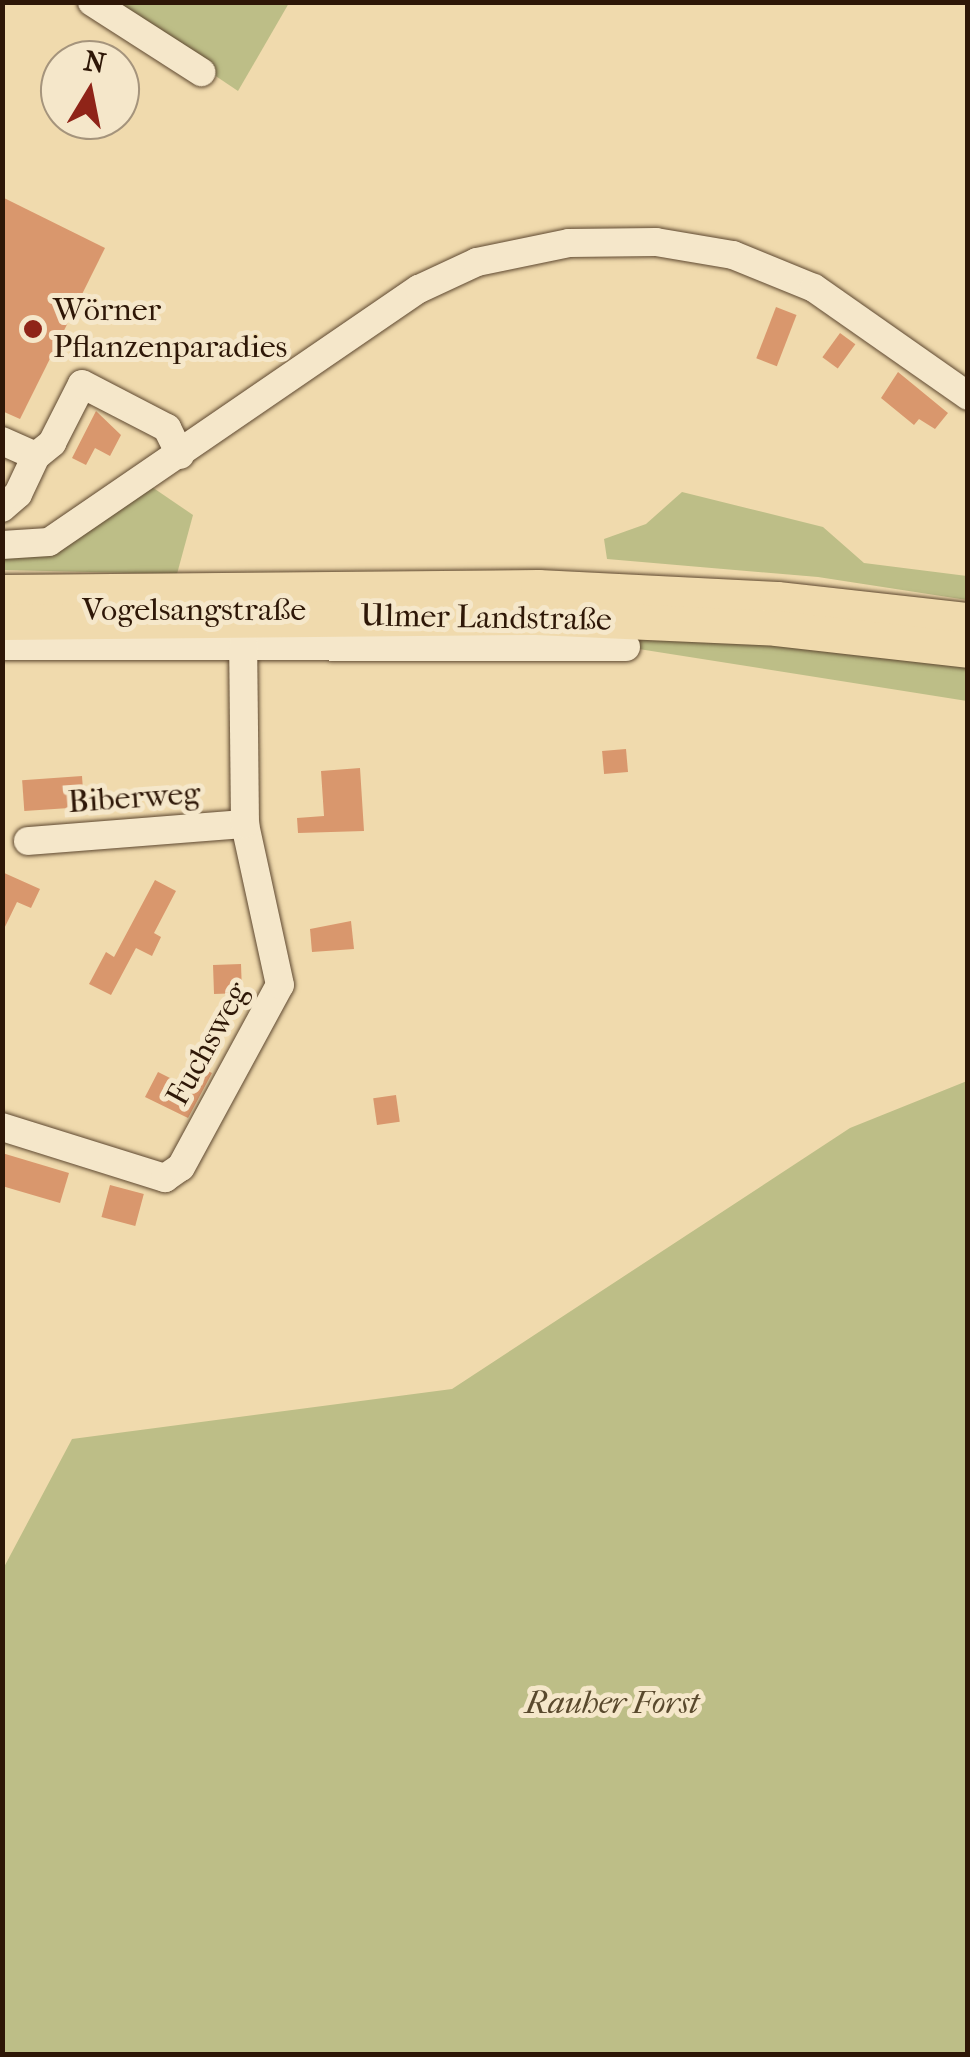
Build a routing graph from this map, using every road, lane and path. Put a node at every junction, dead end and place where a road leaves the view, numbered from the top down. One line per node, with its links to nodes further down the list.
1 (92, 2): 2 (street)
2 (201, 72)
3 (968, 396): 5 (street)
4 (2, 441): 6 (street)
5 (180, 455): 6 (street); 8 (street)
6 (36, 456): 7 (street)
7 (2, 508)
8 (2, 545)
9 (2, 592): 10 (main road, Ulmer Landstraße)
10 (968, 620)
11 (2, 622): 15 (main road, Ulmer Landstraße)
12 (242, 644): 13 (street, Vogelsangstraße); 14 (street, Vogelsangstraße); 16 (street, Fuchsweg)
13 (2, 646)
14 (626, 647)
15 (968, 650)
16 (245, 824): 17 (street, Biberweg); 18 (street, Fuchsweg)
17 (28, 841)
18 (2, 1128)

